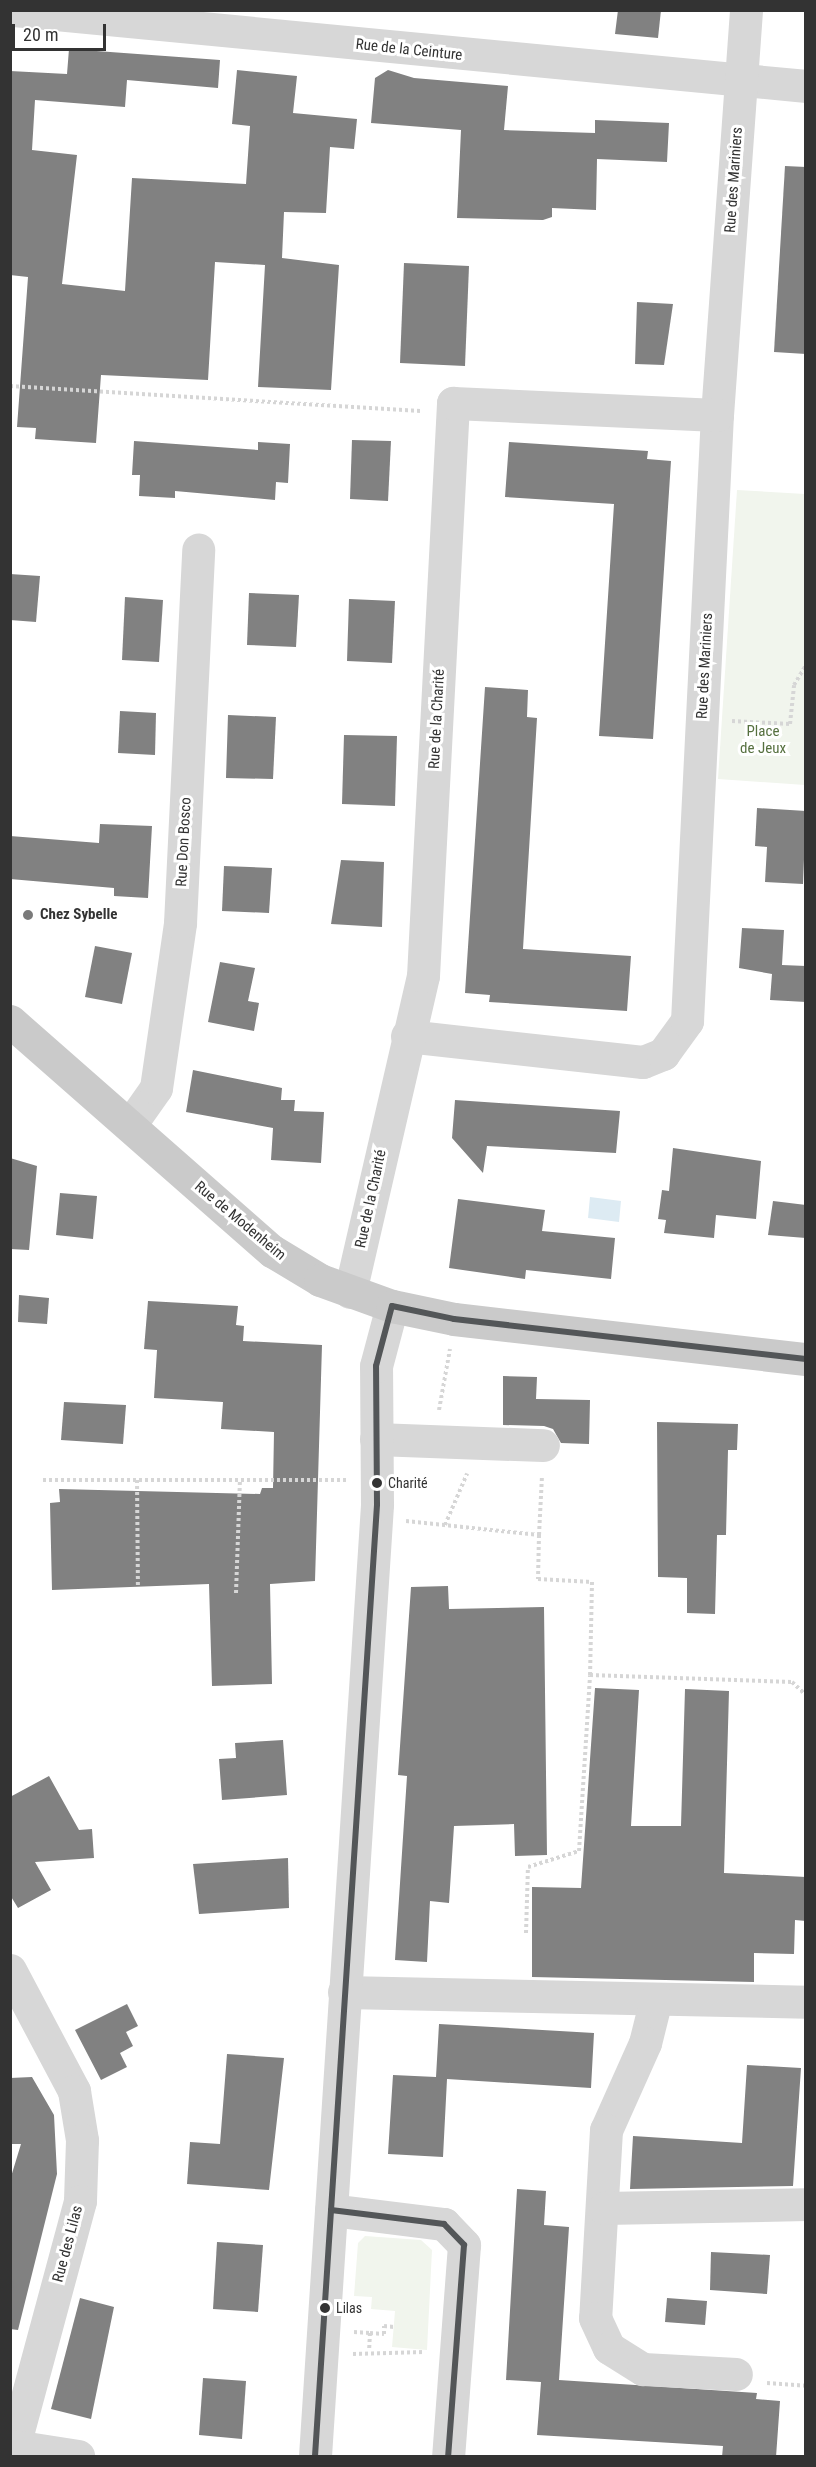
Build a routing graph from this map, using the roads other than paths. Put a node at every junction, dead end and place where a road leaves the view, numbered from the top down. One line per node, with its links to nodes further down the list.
1 (14, 10): 3 (street, Rue de la Ceinture)
2 (746, 10): 3 (street, Rue des Mariniers)
3 (741, 82): 4 (street, Rue de la Ceinture); 5 (street, Rue des Mariniers)
4 (806, 86)
5 (717, 415): 8 (street, Rue de la Charité); 8 (street, Rue des Mariniers)
6 (198, 549): 9 (street, Rue Don Bosco)
7 (10, 1021): 9 (main road, Rue de Modenheim)
8 (407, 1036): 10 (street, Rue de la Charité)
9 (130, 1125): 10 (main road, Rue de Modenheim)
10 (350, 1292): 11 (main road, Rue de Modenheim)
11 (392, 1306): 12 (main road, Rue de Modenheim); 13 (street)
12 (806, 1359)
13 (376, 1439): 14 (street); 16 (street)
14 (543, 1445)
15 (10, 1970): 23 (street, Rue des Lilas)
16 (345, 1992): 17 (street); 21 (street)
17 (656, 1999): 18 (street); 20 (street)
18 (806, 2002)
19 (806, 2204): 20 (street)
20 (604, 2208): 22 (street)
21 (331, 2210): 25 (street); 26 (street)
22 (736, 2374)
23 (12, 2451): 24 (street)
24 (78, 2457)
25 (315, 2457)
26 (448, 2457)

